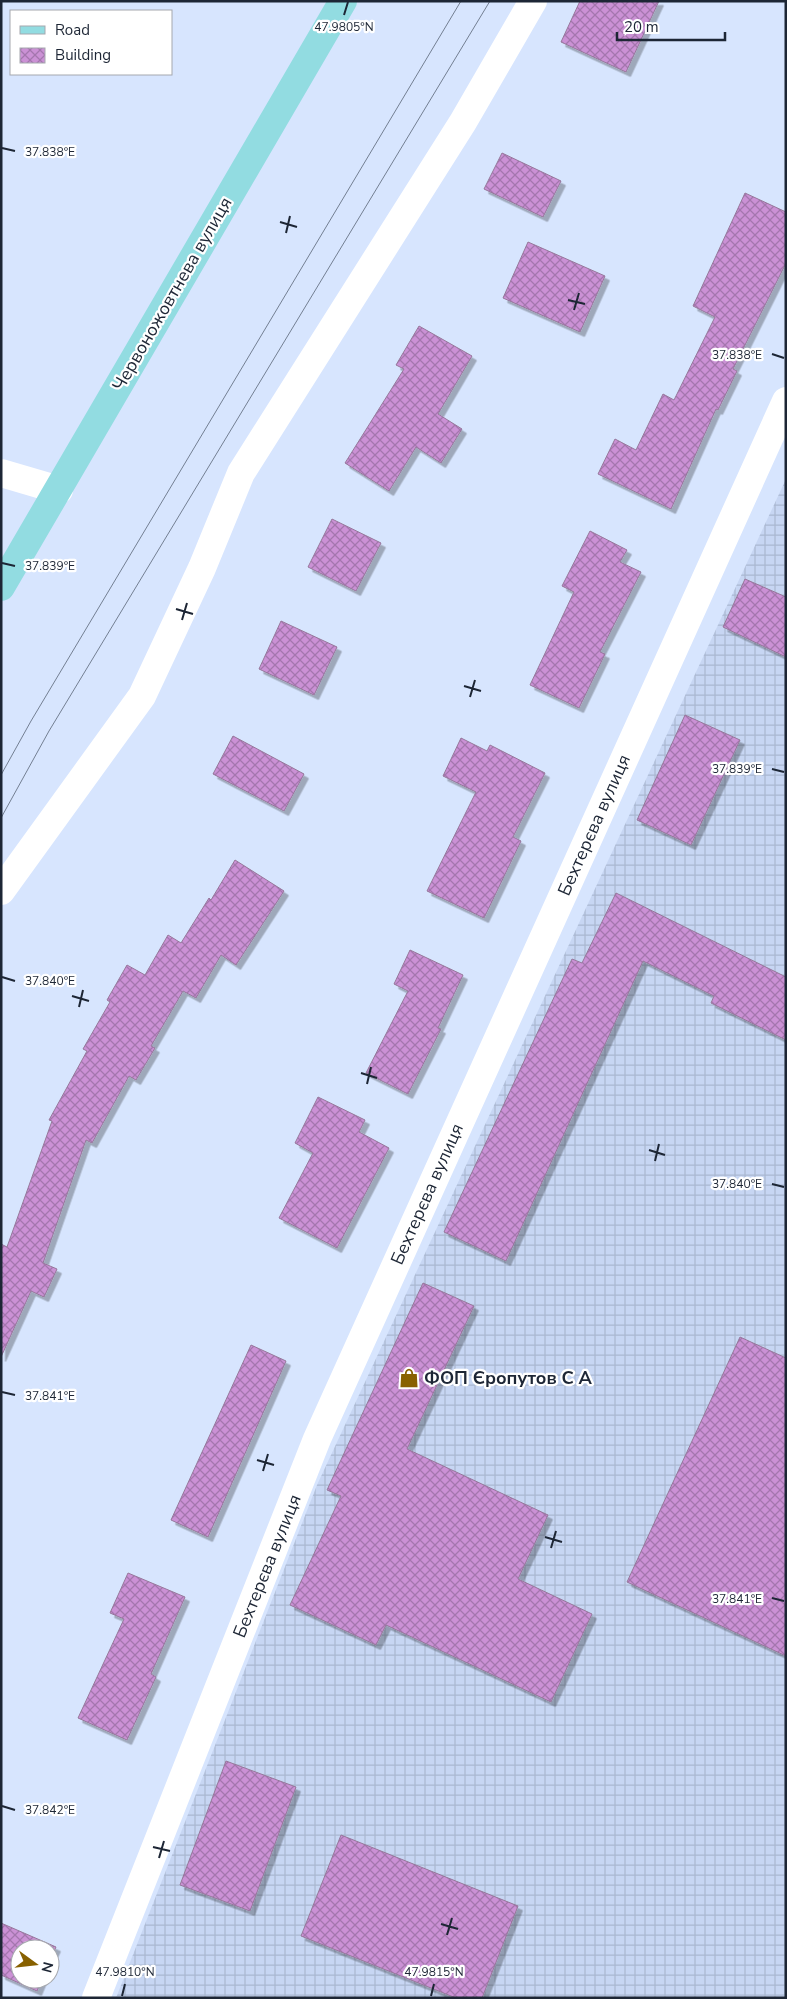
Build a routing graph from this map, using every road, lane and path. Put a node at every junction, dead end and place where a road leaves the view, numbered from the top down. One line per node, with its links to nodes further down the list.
1 (343, 1): 5 (main road, Червоножовтнева вулиця)
2 (533, 1): 7 (street)
3 (786, 401): 8 (street, Бехтерєва вулиця)
4 (1, 473): 5 (street)
5 (59, 490): 6 (main road, Червоножовтнева вулиця)
6 (1, 587)
7 (1, 891)
8 (96, 1998)

